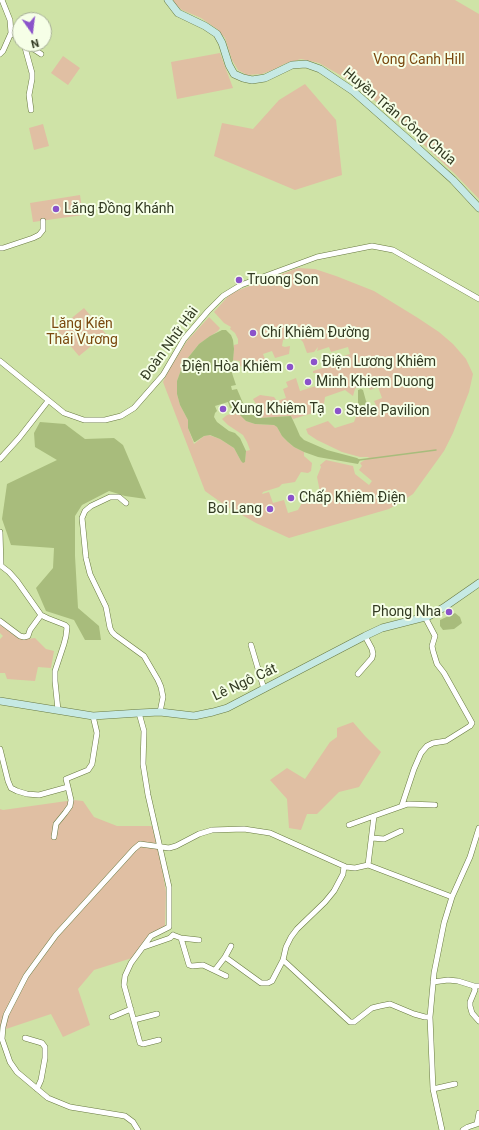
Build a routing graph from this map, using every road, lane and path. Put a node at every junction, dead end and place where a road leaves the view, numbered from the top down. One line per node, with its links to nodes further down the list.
1 (2, 0): 3 (street)
2 (168, 0): 9 (street, Huyền Trân Công Chúa)
3 (11, 33): 6 (street)
4 (27, 52): 8 (street)
5 (38, 52): 7 (street)
6 (0, 54)
7 (41, 54)
8 (31, 110)
9 (479, 208)
10 (43, 221): 11 (street)
11 (0, 248)
12 (479, 300): 14 (street, Đoàn Nhữ Hài)
13 (0, 361): 14 (street, Đoàn Nhữ Hài)
14 (48, 400): 15 (street)
15 (0, 459)
16 (126, 503): 29 (street)
17 (0, 532): 18 (street)
18 (1, 565): 20 (street)
19 (479, 583): 21 (street, Lê Ngô Cát)
20 (41, 614): 22 (street); 28 (street)
21 (425, 617): 23 (street, Lê Ngô Cát); 34 (street)
22 (0, 621)
23 (365, 636): 25 (street); 26 (street, Lê Ngô Cát)
24 (251, 645): 26 (street)
25 (358, 674)
26 (264, 689): 29 (street, Lê Ngô Cát)
27 (0, 701): 28 (street, Lê Ngô Cát)
28 (58, 710): 31 (street, Lê Ngô Cát)
29 (160, 712): 30 (street, Lê Ngô Cát)
30 (139, 713): 31 (street, Lê Ngô Cát); 42 (street)
31 (94, 716): 33 (street)
32 (0, 750): 33 (street)
33 (68, 787): 40 (street)
34 (402, 805): 35 (street); 36 (street)
35 (435, 805)
36 (374, 816): 37 (street); 41 (street)
37 (349, 825)
38 (479, 828): 45 (street)
39 (401, 831): 41 (street)
40 (54, 837)
41 (372, 838): 43 (street)
42 (161, 848): 44 (street); 46 (street); 65 (street)
43 (368, 865): 44 (street); 45 (street)
44 (344, 866): 53 (street)
45 (452, 897): 56 (street)
46 (169, 927): 47 (street); 51 (street)
47 (173, 935): 48 (street); 51 (street)
48 (181, 938): 49 (street); 54 (street)
49 (199, 940)
50 (231, 946): 52 (street)
51 (143, 947): 58 (street)
52 (225, 957): 53 (street); 54 (street)
53 (283, 960): 61 (street)
54 (214, 970): 55 (street)
55 (226, 976)
56 (433, 982): 57 (street); 61 (street)
57 (477, 986): 63 (street)
58 (131, 1008): 60 (street); 62 (street)
59 (158, 1014): 62 (street)
60 (112, 1017)
61 (430, 1017): 69 (street)
62 (134, 1020): 66 (street)
63 (479, 1021)
64 (25, 1038): 68 (street)
65 (1, 1040): 68 (street)
66 (159, 1040)
67 (455, 1084): 69 (street)
68 (37, 1089): 71 (street)
69 (433, 1089): 72 (street)
70 (479, 1113): 73 (street)
71 (138, 1130)
72 (442, 1130)
73 (463, 1130)

